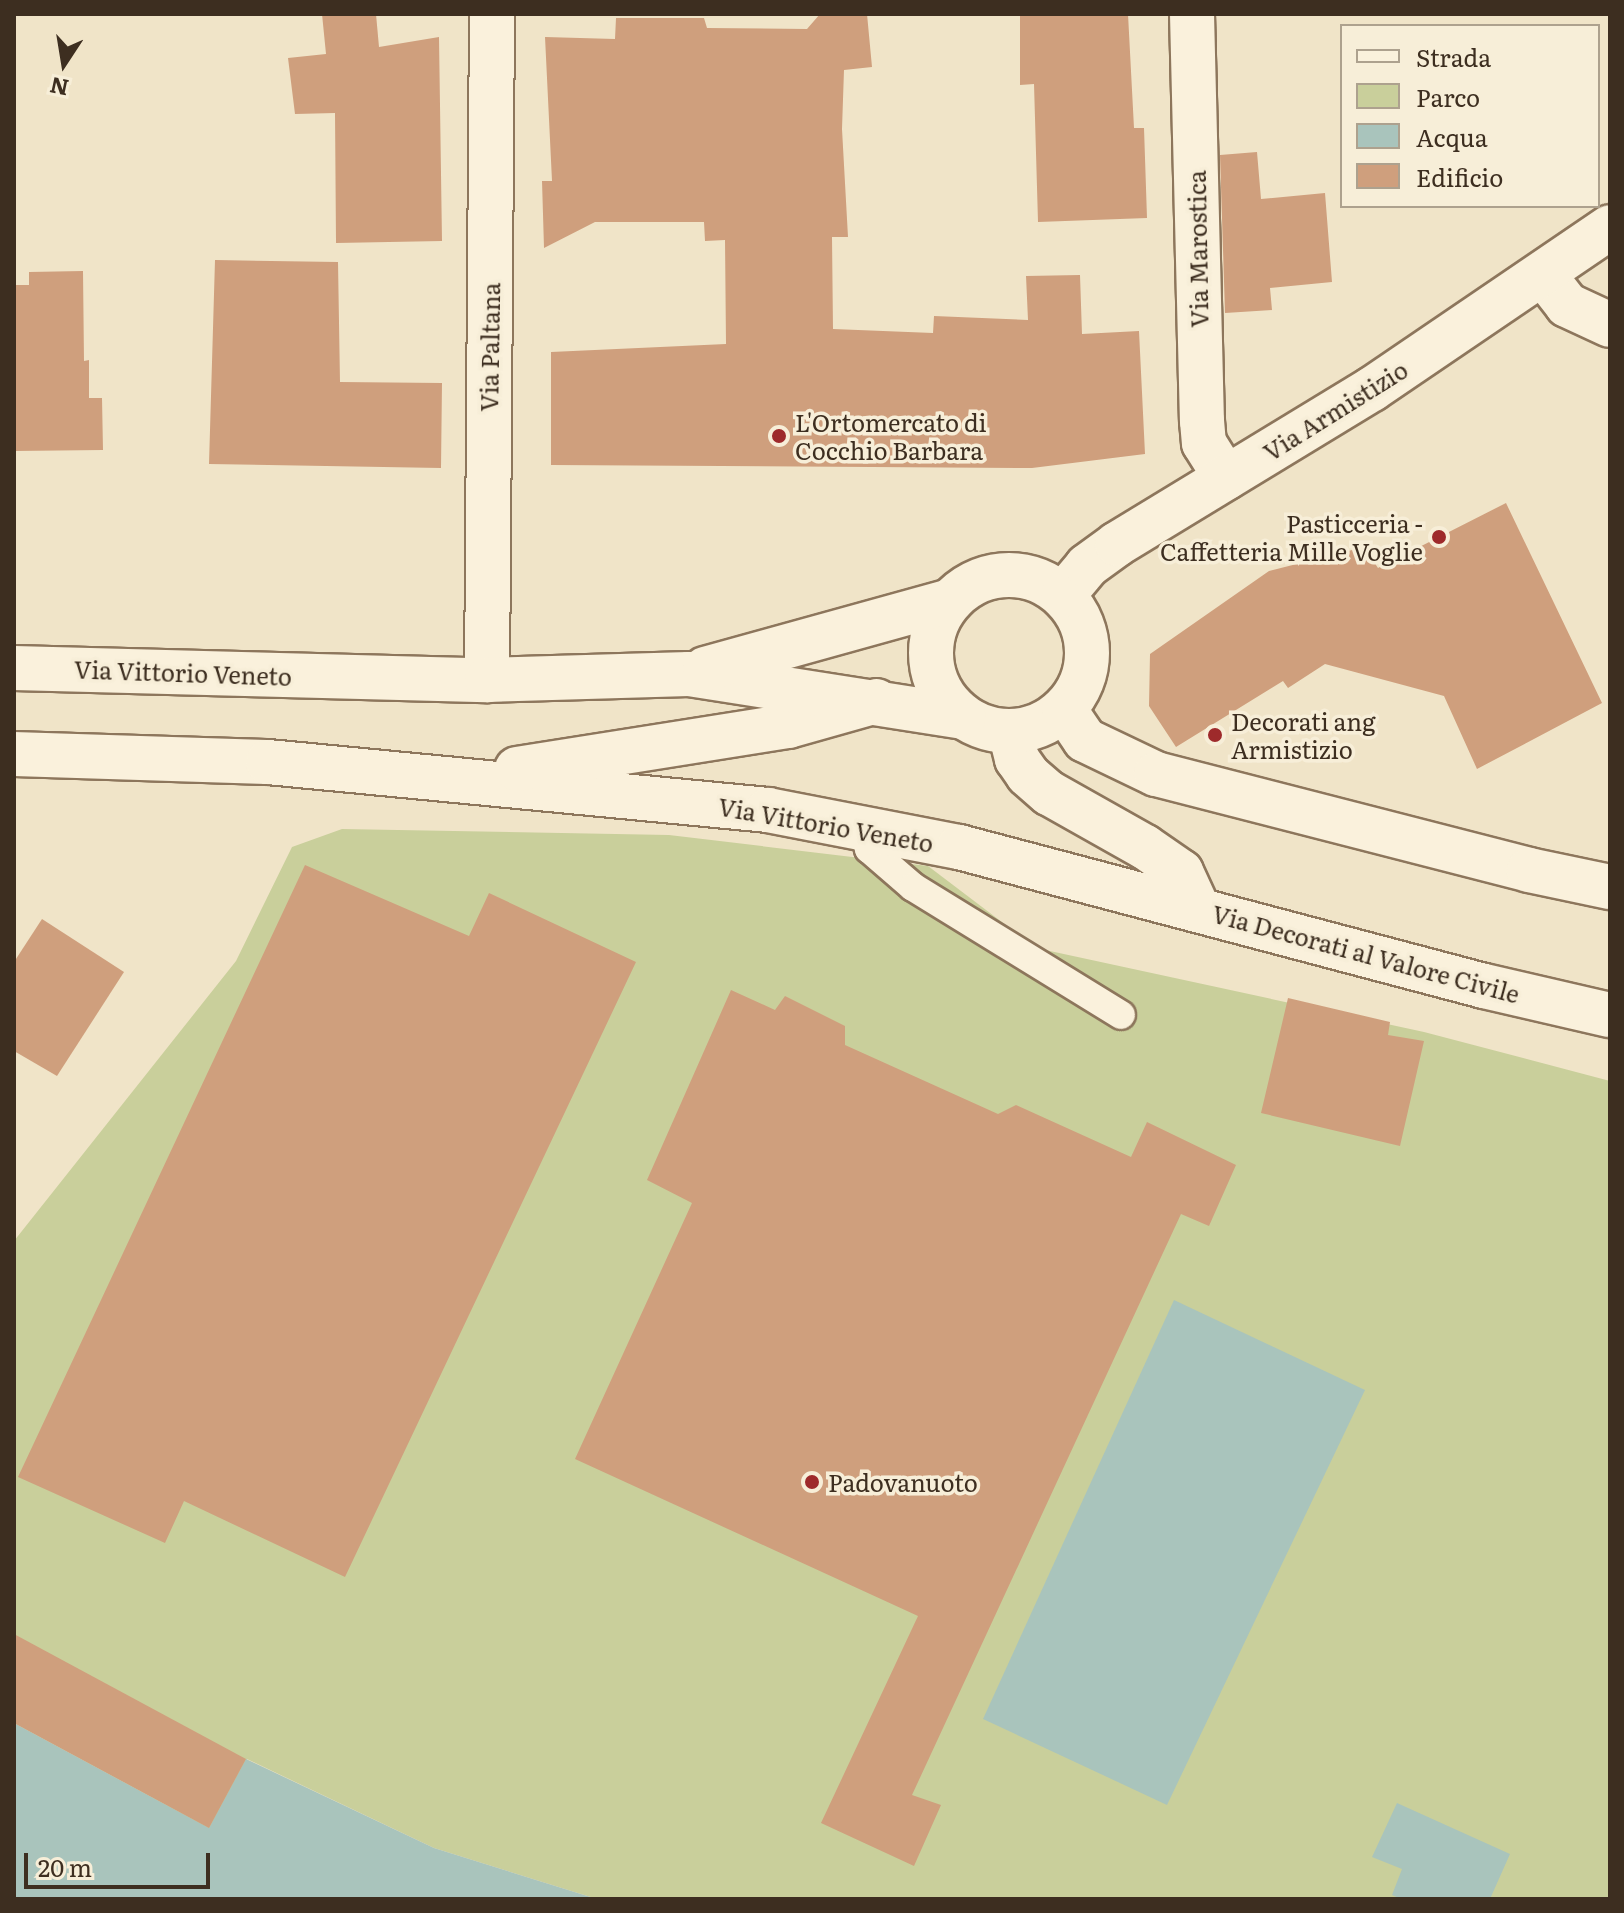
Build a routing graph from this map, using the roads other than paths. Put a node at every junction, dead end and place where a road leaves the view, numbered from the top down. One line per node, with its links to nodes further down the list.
1 (492, 14): 11 (street, Via Paltana)
2 (1192, 14): 6 (street, Via Marostica)
3 (1610, 227): 4 (street, Via Armistizio)
4 (1543, 274): 5 (street); 6 (street, Via Armistizio)
5 (1610, 325)
6 (1226, 478): 7 (street, Via Armistizio)
7 (1063, 595): 8 (street); 13 (street)
8 (950, 601): 10 (street, Via Vittorio Veneto); 14 (street)
9 (14, 668): 11 (street, Via Vittorio Veneto)
10 (689, 674): 11 (street, Via Vittorio Veneto); 12 (street, Via Vittorio Veneto)
11 (487, 680)
12 (877, 701): 14 (street, Via Vittorio Veneto); 17 (street, Via Vittorio Veneto)
13 (1064, 709): 15 (street); 19 (street)
14 (964, 717): 15 (street)
15 (1010, 731): 20 (street, Via Decorati al Valore Civile)
16 (14, 754): 17 (street, Via Vittorio Veneto)
17 (448, 778): 18 (street, Via Vittorio Veneto)
18 (863, 828): 20 (street, Via Vittorio Veneto); 21 (lane)
19 (1610, 887)
20 (1198, 909): 22 (street, Via Decorati al Valore Civile)
21 (1121, 1015)
22 (1610, 1015)

